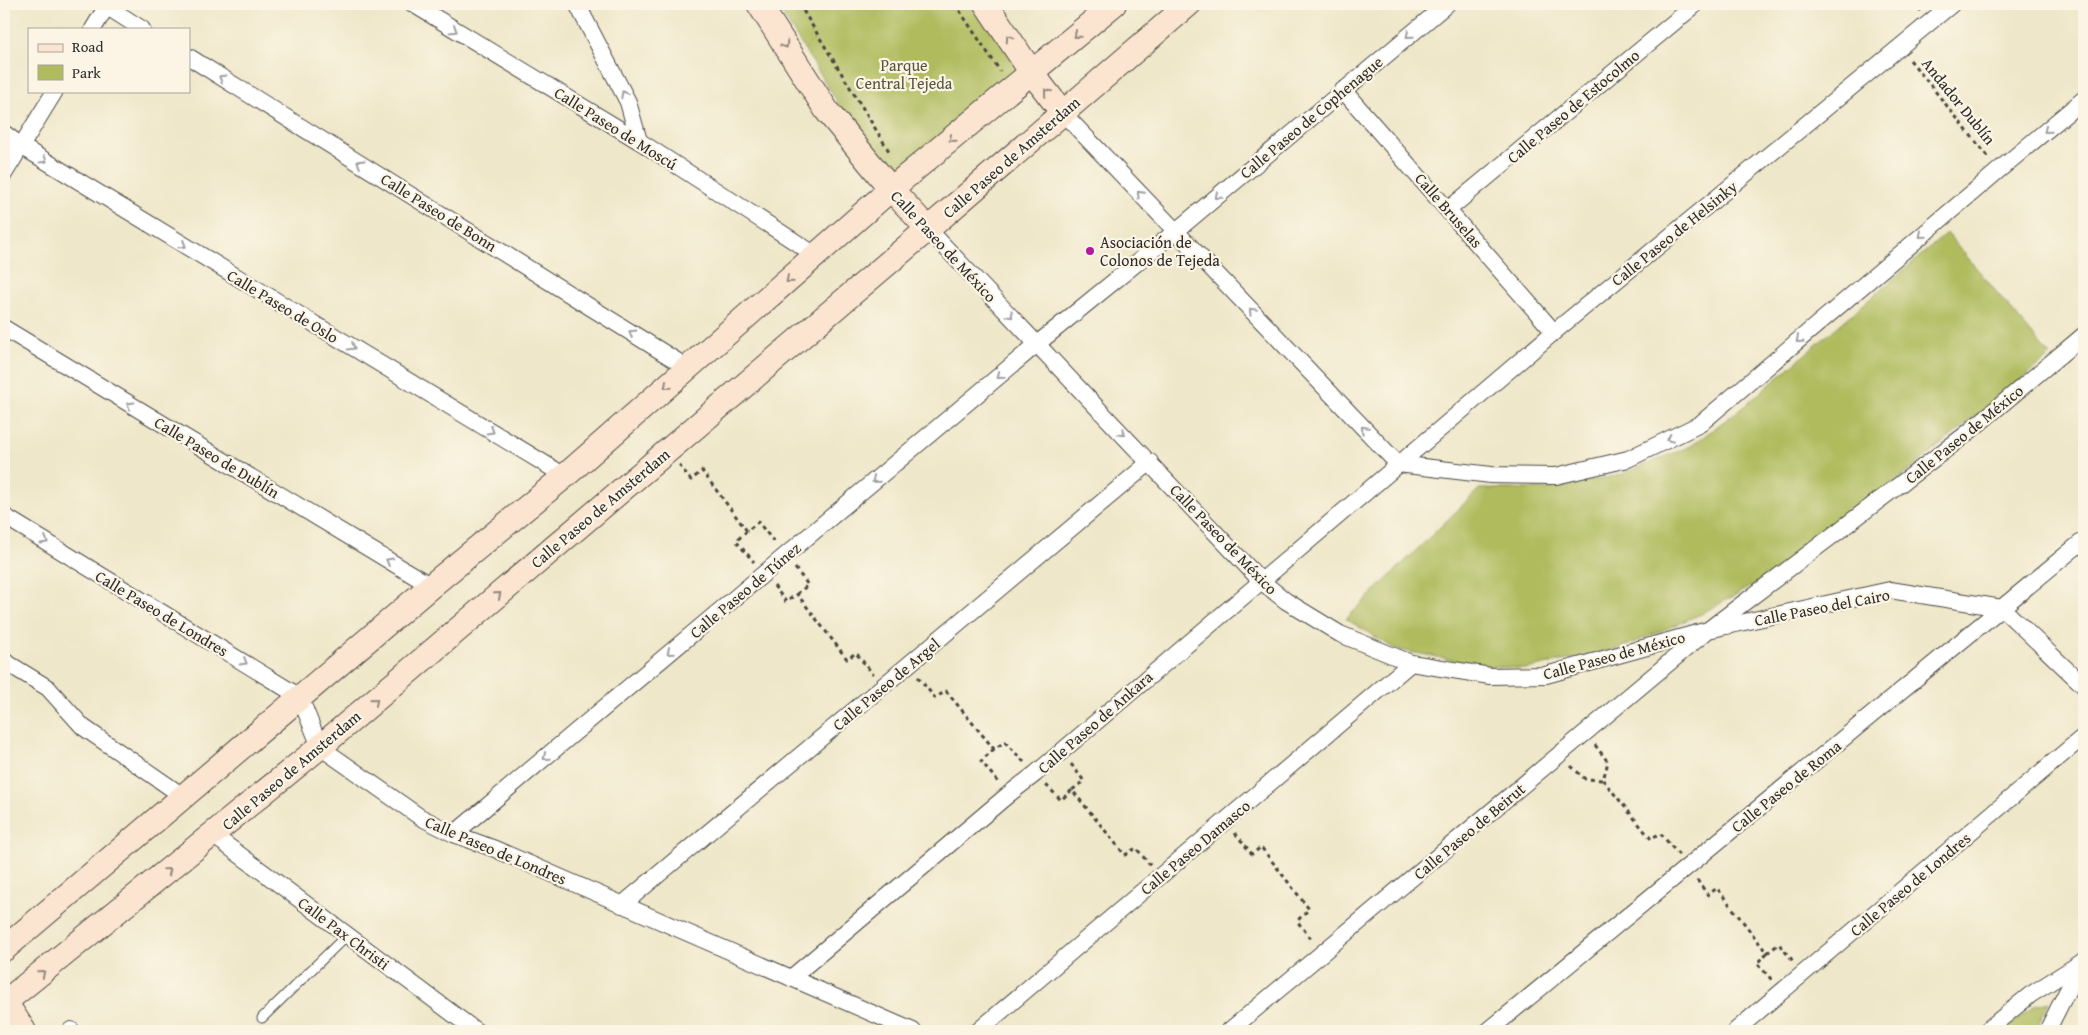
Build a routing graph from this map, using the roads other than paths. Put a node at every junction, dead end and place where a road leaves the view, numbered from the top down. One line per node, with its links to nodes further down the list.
1 (413, 4): 20 (street, Calle Paseo de Moscú, one-way to 20)
2 (577, 4): 20 (street, one-way to 2)
3 (759, 4): 23 (main road, Calle Paseo de México, one-way to 23)
4 (986, 4): 14 (main road, one-way to 4)
5 (1114, 4): 14 (main road, one-way to 14)
6 (1189, 4): 18 (main road, Calle Paseo de Amsterdam)
7 (1447, 4): 15 (street, Calle Paseo de Cophenague, one-way to 15)
8 (1696, 4): 24 (street, Calle Paseo de Estocolmo)
9 (1952, 4): 29 (street, Calle Paseo de Helsinky)
10 (106, 5): 11 (street); 12 (street)
11 (94, 28)
12 (140, 28)
13 (190, 59): 32 (street, Calle Paseo de Bonn, one-way to 13)
14 (1032, 73): 18 (main road, one-way to 14); 23 (main road, one-way to 23)
15 (1343, 90): 24 (street, Calle Bruselas); 26 (street, Calle Paseo de Cophenague, one-way to 26)
16 (54, 92): 21 (street)
17 (2084, 99): 34 (street, one-way to 34)
18 (1062, 112): 25 (main road, Calle Paseo de Amsterdam); 26 (street, one-way to 18)
19 (4, 133): 21 (street, Calle Paseo de Oslo)
20 (638, 141): 27 (street, Calle Paseo de Moscú)
21 (21, 146): 22 (street); 35 (street, Calle Paseo de Oslo, one-way to 35)
22 (4, 174)
23 (891, 189): 25 (main road, Calle Paseo de México); 27 (main road)
24 (1449, 209): 29 (street, Calle Bruselas)
25 (928, 229): 31 (street, Calle Paseo de México, one-way to 31); 47 (main road, Calle Paseo de Amsterdam, one-way to 25)
26 (1176, 232): 31 (street, Calle Paseo de Cophenague); 34 (street, one-way to 26)
27 (818, 256): 32 (main road, one-way to 32)
28 (4, 328): 39 (street, Calle Paseo de Dublín, one-way to 28)
29 (1554, 332): 34 (street, Calle Paseo de Helsinky)
30 (2084, 335): 41 (street, Calle Paseo de México)
31 (1037, 344): 33 (street, Calle Paseo de México, one-way to 33); 49 (street, Calle Paseo de Túnez, one-way to 49)
32 (688, 368): 35 (main road, one-way to 35)
33 (1150, 462): 38 (street, Calle Paseo de México); 51 (street, Calle Paseo de Argel)
34 (1398, 464): 38 (street, Calle Paseo de Ankara)
35 (565, 476): 39 (main road)
36 (4, 516): 45 (street, Calle Paseo de Londres, one-way to 45)
37 (2084, 540): 40 (street, Calle Paseo de Roma)
38 (1261, 581): 43 (street, Calle Paseo de México); 55 (street, Calle Paseo de Ankara)
39 (431, 586): 45 (main road)
40 (2002, 608): 41 (street, Calle Paseo del Cairo); 44 (street); 65 (street, Calle Paseo de Roma)
41 (1708, 630): 43 (street, Calle Paseo de México); 64 (street, Calle Paseo de Beirut)
42 (4, 661): 48 (street)
43 (1411, 663): 63 (street, Calle Paseo Damasco)
44 (2084, 686)
45 (300, 697): 47 (street); 48 (main road)
46 (2084, 736): 66 (street, Calle Paseo de Londres)
47 (320, 747): 49 (street, Calle Paseo de Londres); 50 (main road, Calle Paseo de Amsterdam)
48 (184, 797): 53 (main road)
49 (454, 834): 51 (street, Calle Paseo de Londres)
50 (213, 835): 52 (street, Calle Pax Christi); 57 (main road, Calle Paseo de Amsterdam, one-way to 50)
51 (622, 905): 55 (street, Calle Paseo de Londres)
52 (347, 935): 59 (lane); 61 (street, Calle Pax Christi)
53 (4, 949)
54 (2083, 960): 56 (street); 58 (street)
55 (791, 978): 62 (street, Calle Paseo de Londres)
56 (2040, 988): 58 (street); 67 (street)
57 (4, 1002): 60 (main road)
58 (2060, 1006): 68 (street)
59 (262, 1018)
60 (24, 1031)
61 (476, 1031)
62 (914, 1031)
63 (978, 1031)
64 (1229, 1031)
65 (1488, 1031)
66 (1735, 1031)
67 (1986, 1031)
68 (2047, 1031)

